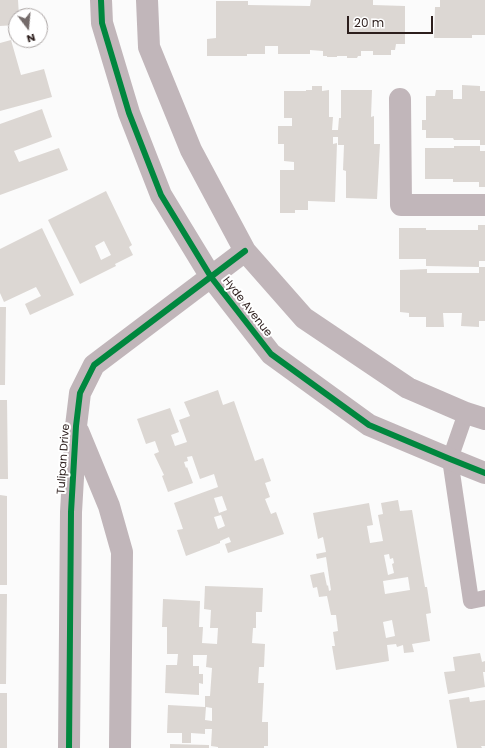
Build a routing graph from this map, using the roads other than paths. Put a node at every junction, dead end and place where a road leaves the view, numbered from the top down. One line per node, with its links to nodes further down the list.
1 (102, 0): 6 (street, Hyde Avenue)
2 (147, 0): 5 (street)
3 (400, 98): 4 (street)
4 (485, 205)
5 (245, 251): 6 (street, Tulipan Drive); 7 (street)
6 (211, 277): 8 (street, Tulipan Drive); 9 (street, Hyde Avenue)
7 (476, 416): 9 (lane)
8 (76, 426): 12 (street, Tulipan Drive); 13 (street, Tulipan Drive)
9 (450, 460): 10 (street, Hyde Avenue); 11 (lane)
10 (485, 473)
11 (485, 598)
12 (69, 748)
13 (120, 748)

